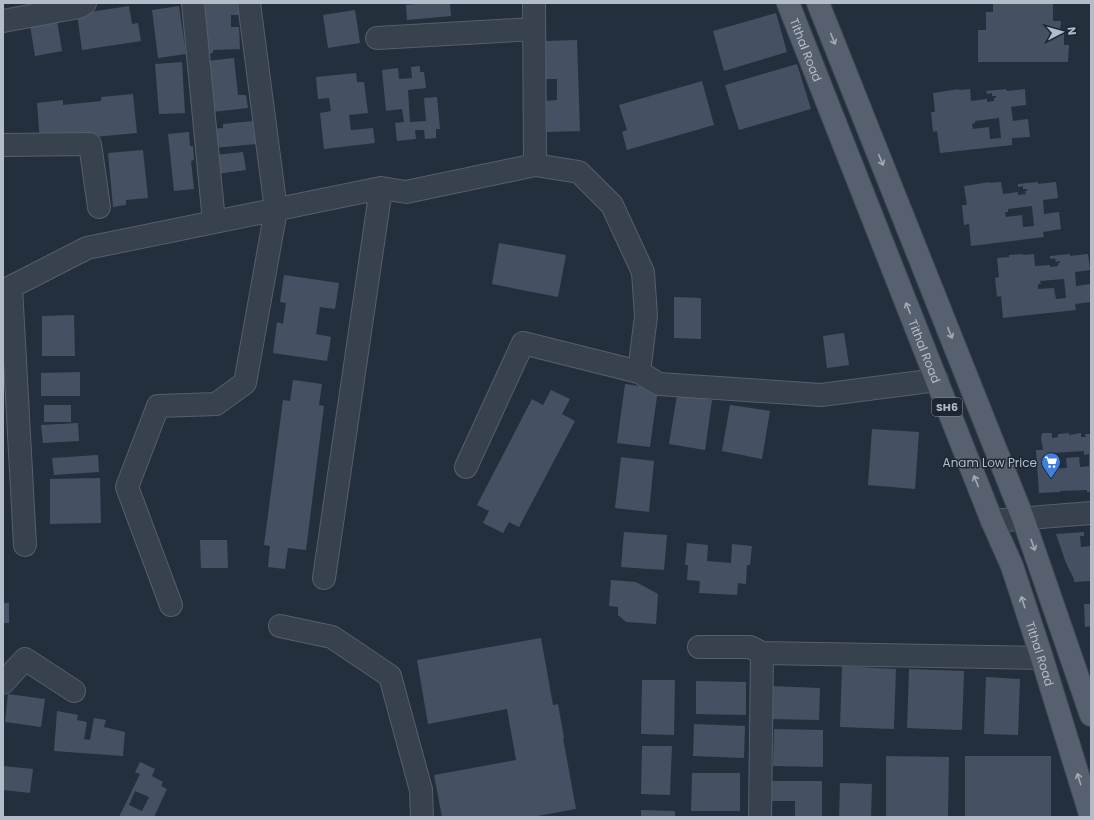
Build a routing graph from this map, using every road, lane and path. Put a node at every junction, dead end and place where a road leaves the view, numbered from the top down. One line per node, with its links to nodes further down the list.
1 (85, 3): 7 (street)
2 (193, 3): 15 (street)
3 (249, 3): 14 (street)
4 (534, 3): 8 (street)
5 (788, 3): 18 (main road, Tithal Road / SH6, one-way to 5)
6 (818, 3): 21 (main road, one-way to 21)
7 (3, 21)
8 (534, 29): 9 (street); 11 (street)
9 (377, 38)
10 (3, 145): 13 (street)
11 (535, 165): 12 (street); 17 (street)
12 (381, 188): 14 (street); 24 (street)
13 (99, 207)
14 (276, 210): 15 (street); 25 (street)
15 (214, 222): 16 (street)
16 (7, 289): 23 (street)
17 (639, 372): 18 (street); 19 (street)
18 (937, 380): 22 (main road, Tithal Road / SH6, one-way to 18)
19 (466, 467)
20 (1091, 513): 21 (street)
21 (1024, 518): 22 (street); 32 (main road, one-way to 32)
22 (992, 521): 29 (main road, Tithal Road / SH6, one-way to 22)
23 (25, 545)
24 (324, 578)
25 (171, 605)
26 (280, 626): 34 (street)
27 (699, 647): 28 (street)
28 (762, 653): 29 (street); 35 (street)
29 (1042, 658): 33 (main road, Tithal Road / SH6, one-way to 29)
30 (3, 683): 31 (street)
31 (74, 691)
32 (1091, 715)
33 (1091, 816)
34 (422, 817)
35 (760, 817)

